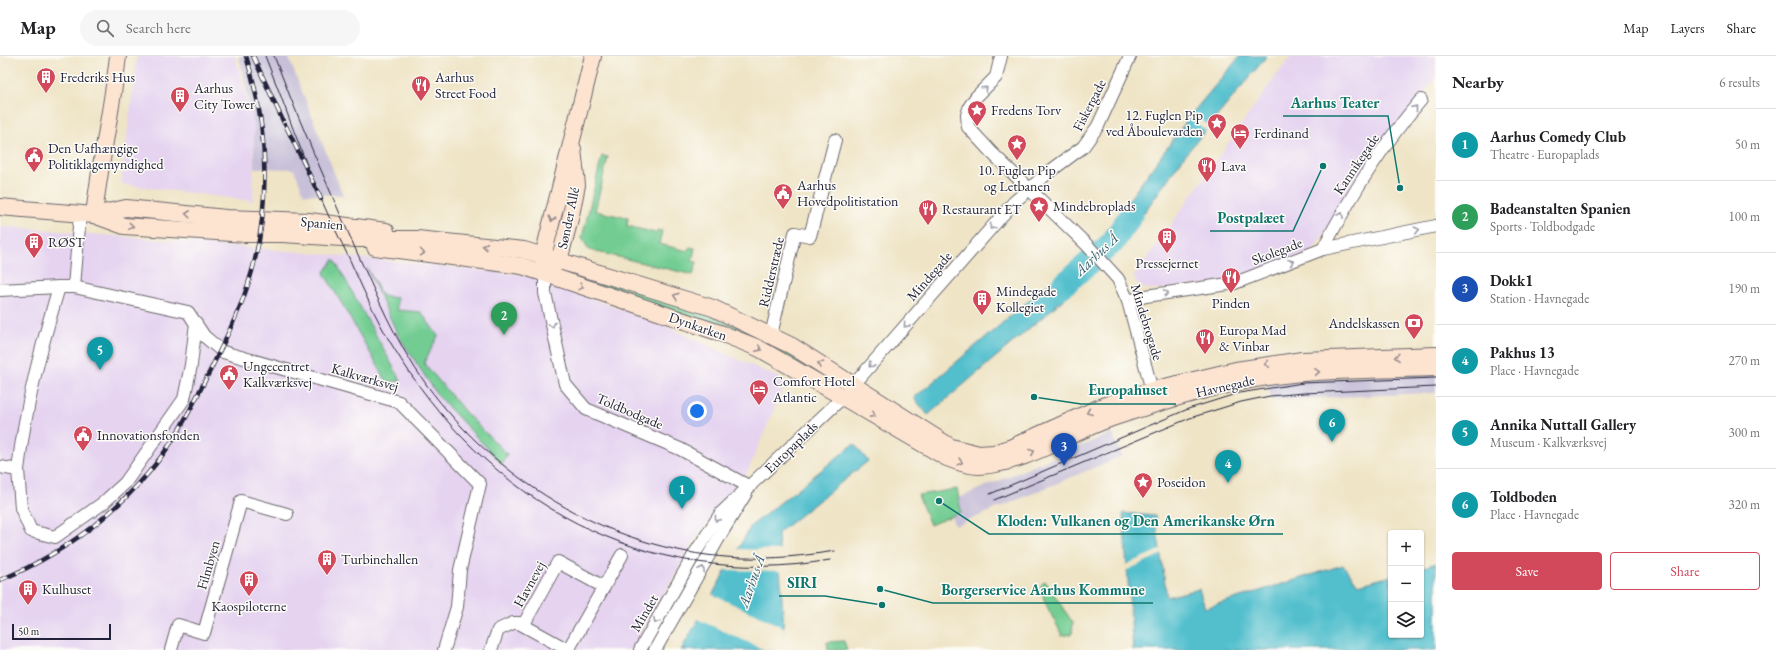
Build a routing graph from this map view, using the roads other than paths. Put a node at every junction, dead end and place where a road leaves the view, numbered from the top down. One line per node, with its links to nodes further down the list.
1 (118, 56): 10 (street)
2 (593, 56): 6 (street, Sønder Allé)
3 (1001, 56): 8 (street, one-way to 3)
4 (1130, 56): 8 (street, Fiskergade)
5 (1421, 100): 16 (street, Kannikegade, one-way to 5)
6 (572, 140): 17 (street, Sønder Allé, one-way to 17); 18 (street, Sønder Allé)
7 (835, 140): 25 (street, Ridderstræde)
8 (1028, 189): 23 (street, Mindebrogade); 28 (street, Mindegade, one-way to 28)
9 (0, 207): 10 (street, Spanien)
10 (87, 215): 11 (street, Spanien, one-way to 10); 13 (street, Spanien, one-way to 13); 21 (street)
11 (226, 218): 13 (street, Spanien); 15 (street, Spanien)
12 (1436, 226): 16 (street, Skolegade, one-way to 12)
13 (282, 234): 14 (street, Spanien)
14 (357, 239): 15 (street, Spanien); 19 (street, Spanien, one-way to 19)
15 (417, 239): 17 (street, Spanien, one-way to 15)
16 (1323, 250): 23 (street, Skolegade, one-way to 16)
17 (543, 256): 18 (street, Dynkarken); 19 (street, Sønder Allé)
18 (559, 261): 19 (street, Sønder Allé); 25 (street, Dynkarken, one-way to 18)
19 (545, 273): 30 (street, Dynkarken, one-way to 30); 34 (street, Toldbodgade, one-way to 34)
20 (59, 287): 21 (street, Kalkværksvej); 22 (street, Kalkværksvej); 33 (street)
21 (74, 287): 24 (street, Kalkværksvej)
22 (0, 290)
23 (1128, 301): 29 (street, Mindebrogade)
24 (196, 323): 33 (street); 42 (street, Kalkværksvej)
25 (772, 335): 28 (street, one-way to 25)
26 (1436, 355): 29 (street, Havnegade, one-way to 29)
27 (1436, 368): 29 (street, Havnegade, one-way to 27)
28 (853, 384): 30 (street, Mindegade); 31 (street)
29 (1154, 397): 31 (street, Havnegade)
30 (842, 398): 31 (street, one-way to 31); 34 (street, Europaplads)
31 (918, 434)
32 (0, 467): 33 (street)
33 (18, 470)
34 (750, 487): 38 (street, Europaplads, one-way to 38); 39 (street, Europaplads, one-way to 34)
35 (287, 514): 41 (street, Filmbyen)
36 (622, 555): 37 (street, Havnevej)
37 (604, 587): 40 (street, Havnevej); 40 (street, Havnevej)
38 (674, 592): 44 (street, Mindet, one-way to 44)
39 (686, 598): 45 (street, Mindet)
40 (524, 624): 43 (street, Havnevej)
41 (171, 650)
42 (444, 650)
43 (491, 650)
44 (640, 650)
45 (655, 650)

